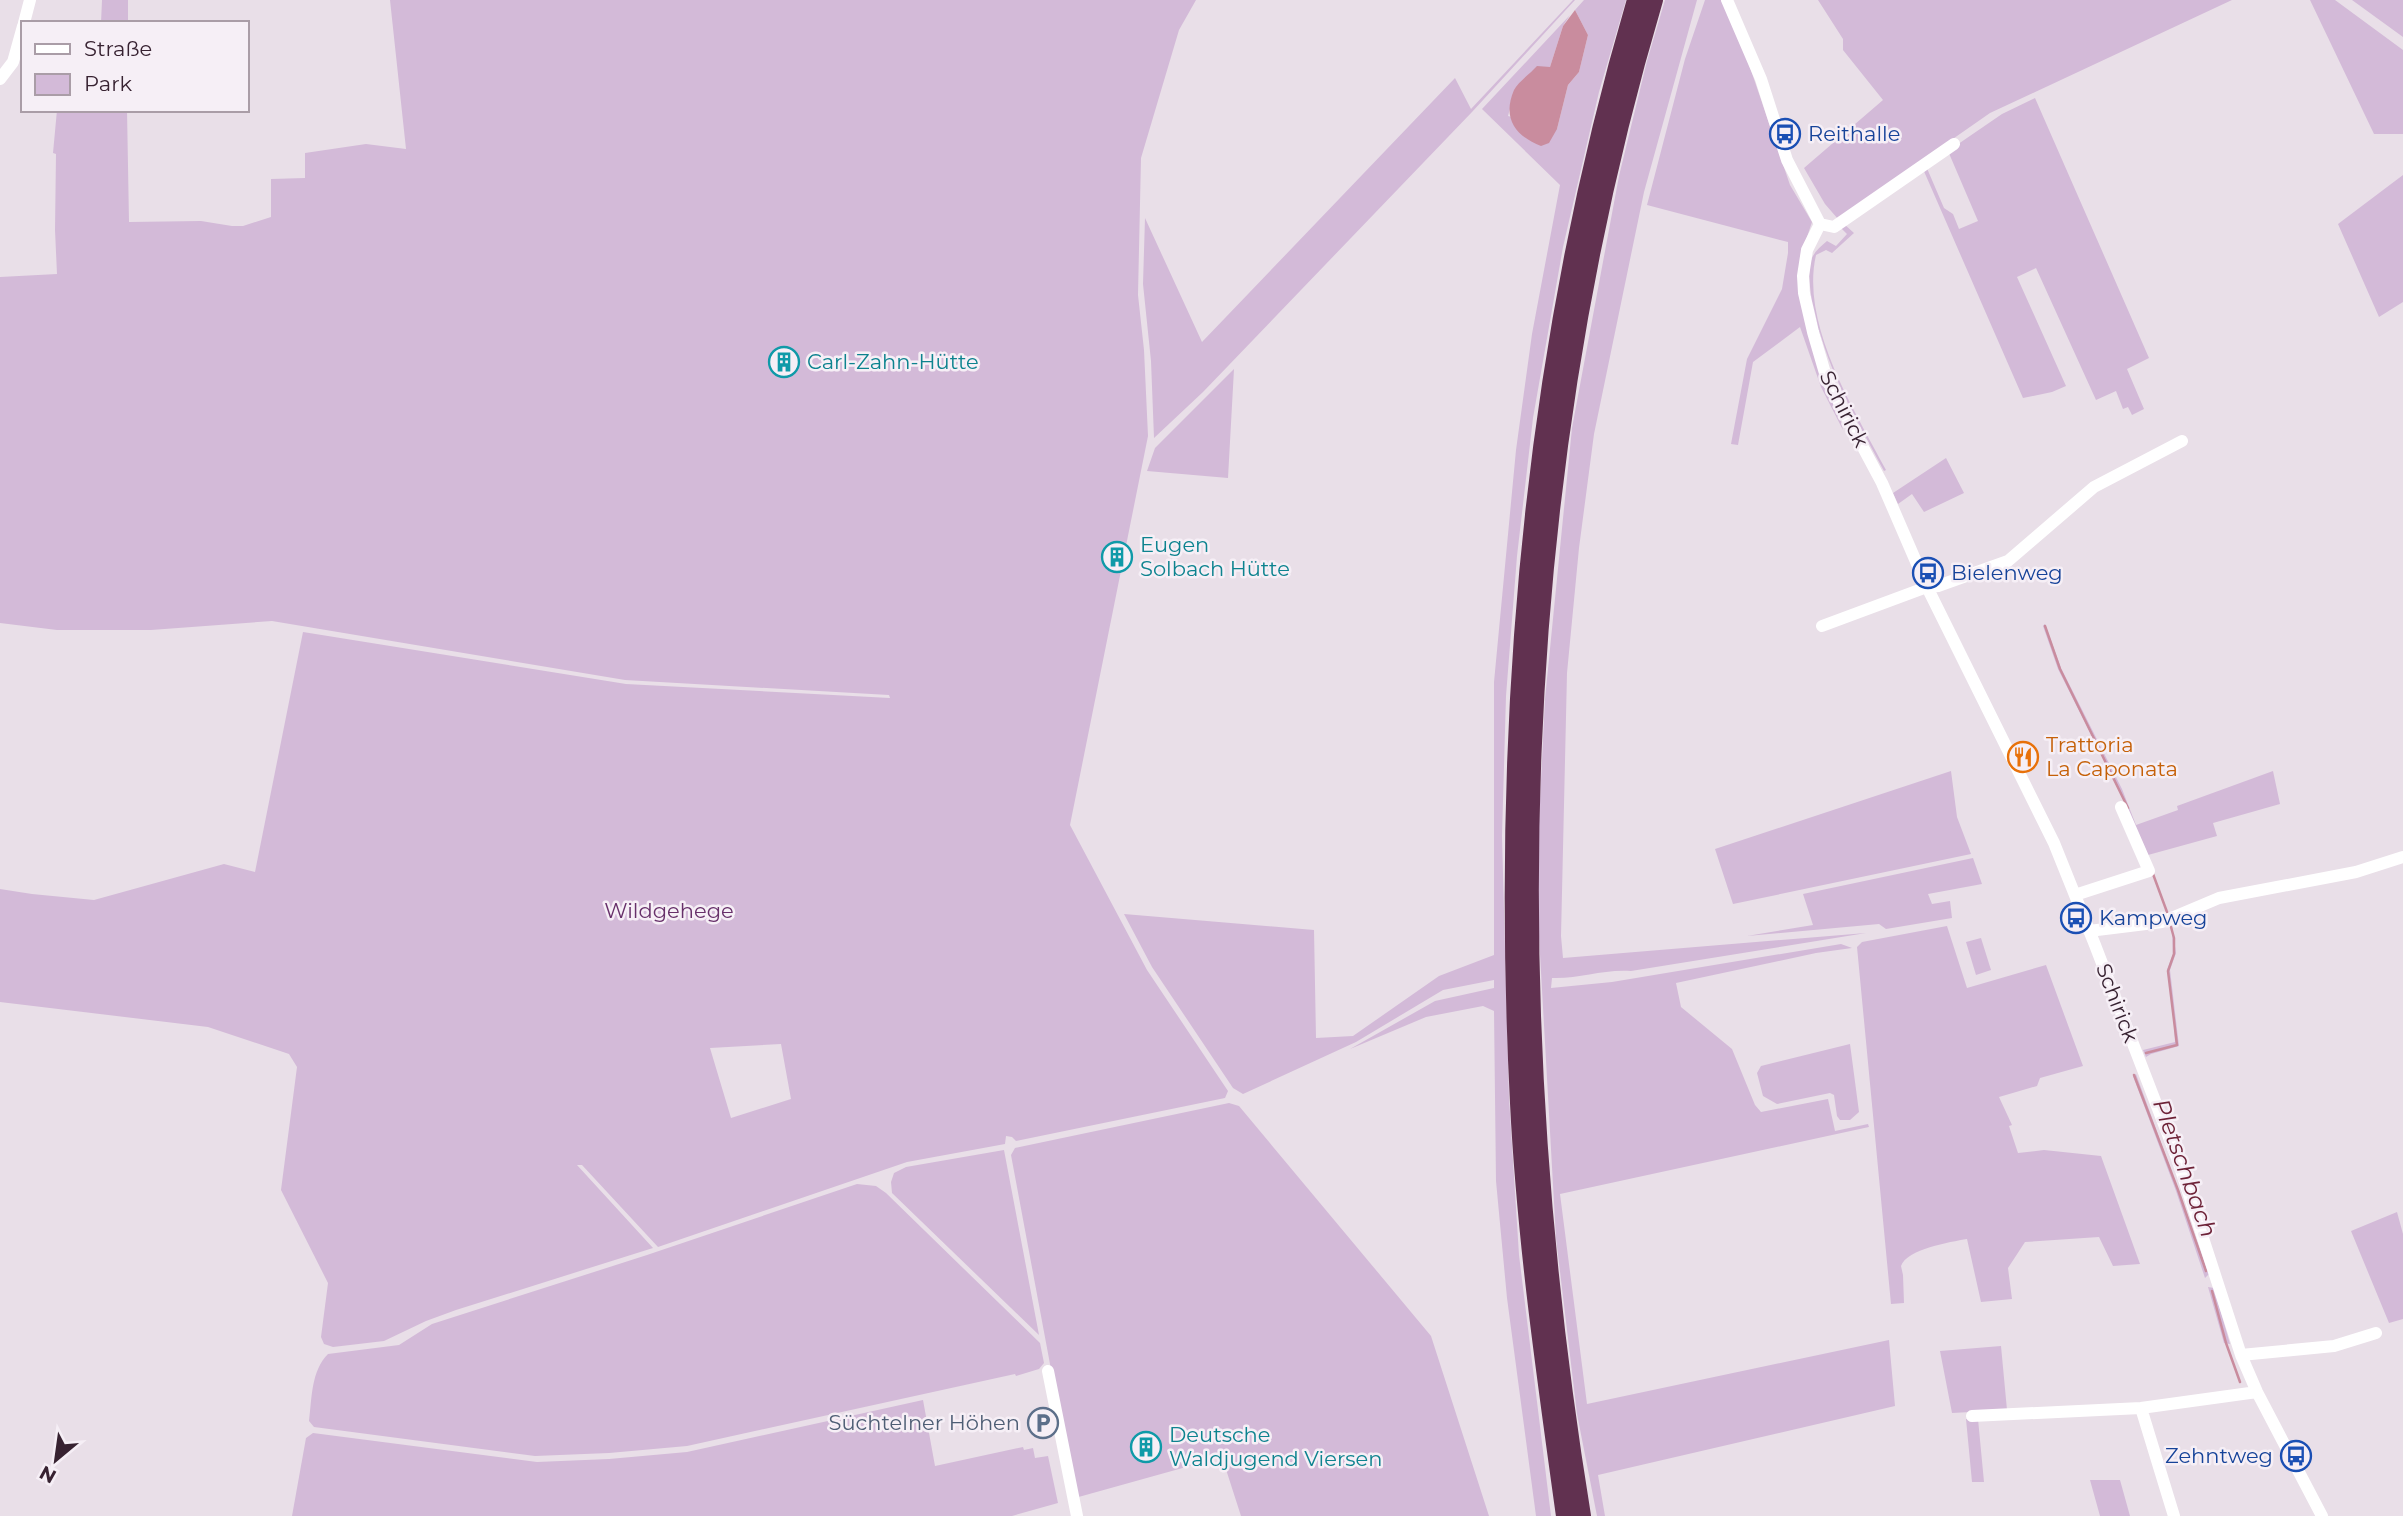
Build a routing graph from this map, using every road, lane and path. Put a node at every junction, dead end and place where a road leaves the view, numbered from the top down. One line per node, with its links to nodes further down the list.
1 (30, 0): 5 (street)
2 (1636, 0): 24 (highway)
3 (1654, 0): 25 (highway)
4 (1727, 0): 9 (street)
5 (24, 21)
6 (21, 32): 7 (street)
7 (0, 79)
8 (1954, 144): 9 (street)
9 (1820, 224): 11 (street, Schirick)
10 (2182, 440): 11 (street)
11 (1927, 587): 12 (street); 15 (street, Schirick)
12 (1822, 626)
13 (2121, 807): 15 (street)
14 (2403, 856): 16 (street)
15 (2075, 895): 16 (street, Schirick)
16 (2089, 931): 18 (street, Schirick)
17 (2376, 1333): 18 (street)
18 (2241, 1355): 20 (street, Schirick)
19 (1048, 1371): 23 (street)
20 (2257, 1392): 21 (street); 27 (street, Schirick)
21 (2141, 1408): 22 (street); 26 (street)
22 (1972, 1416)
23 (1077, 1516)
24 (1565, 1516)
25 (1582, 1516)
26 (2174, 1516)
27 (2322, 1516)

